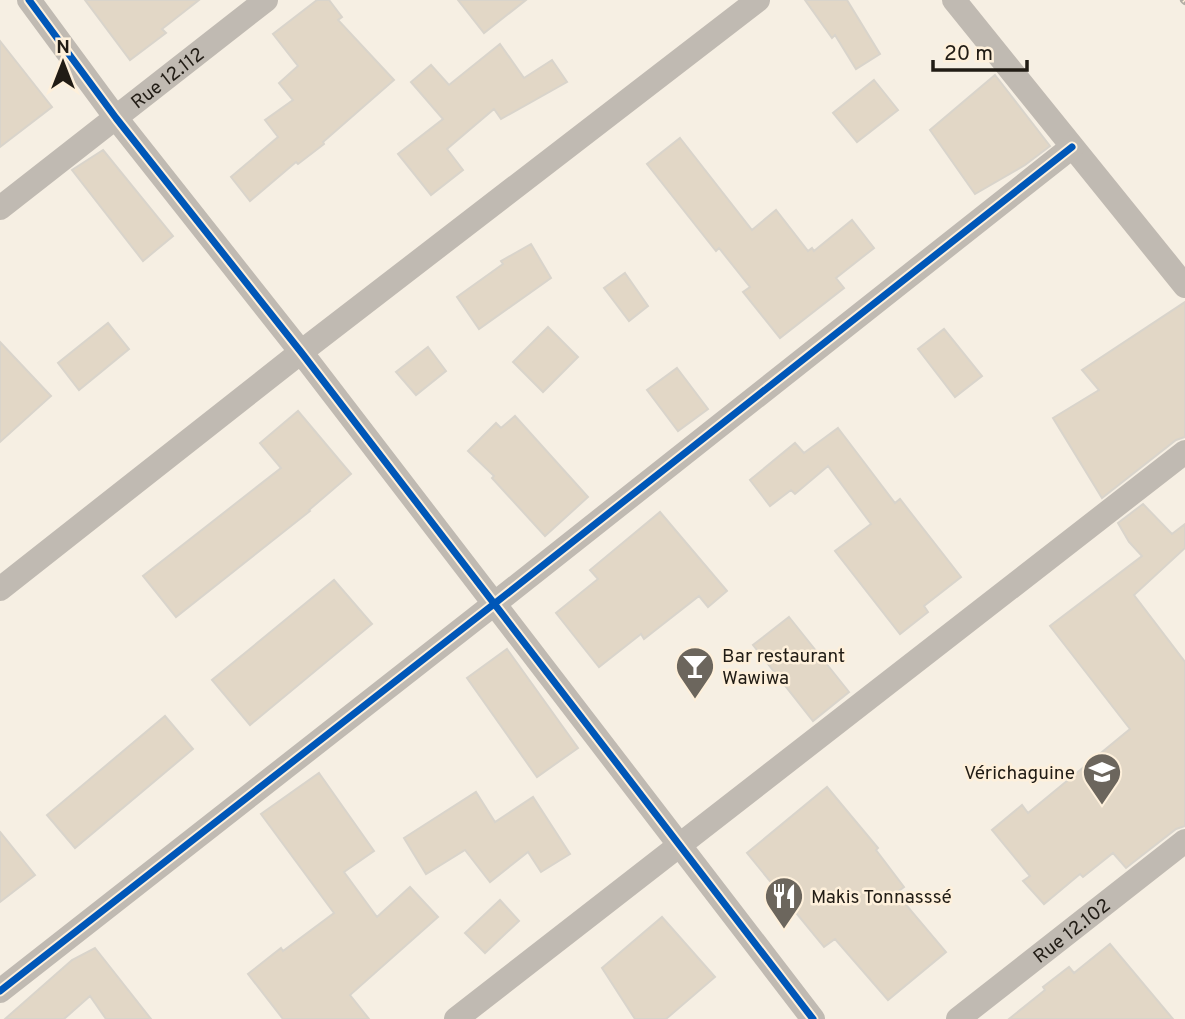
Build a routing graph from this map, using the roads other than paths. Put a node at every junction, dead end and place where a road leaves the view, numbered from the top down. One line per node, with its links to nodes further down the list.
1 (29, 0): 5 (street)
2 (266, 0): 5 (street, Rue 12.112)
3 (758, 0): 9 (street)
4 (954, 0): 6 (street)
5 (116, 118): 7 (street, Rue 12.112); 9 (street)
6 (1072, 147): 8 (street); 12 (street)
7 (0, 208)
8 (1185, 286)
9 (301, 352): 11 (street); 12 (street)
10 (1185, 452): 14 (street)
11 (0, 589)
12 (494, 604): 14 (street); 15 (street)
13 (1185, 841): 18 (street, Rue 12.102)
14 (679, 845): 16 (street); 17 (street)
15 (0, 991)
16 (456, 1019)
17 (813, 1019)
18 (958, 1019)

